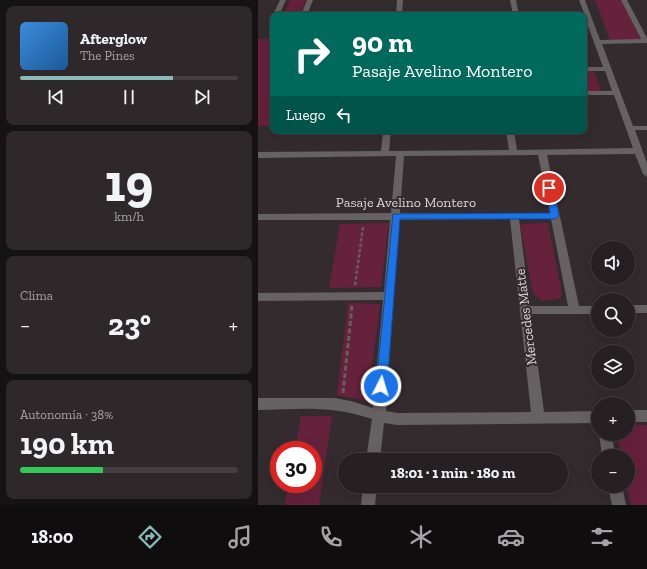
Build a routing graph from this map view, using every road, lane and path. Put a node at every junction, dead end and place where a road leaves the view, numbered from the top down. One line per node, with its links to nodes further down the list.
1 (283, 0): 7 (street)
2 (310, 0): 8 (street)
3 (400, 0): 9 (street)
4 (513, 0): 10 (street)
5 (582, 0): 11 (street)
6 (624, 0): 14 (street)
7 (277, 12)
8 (305, 12)
9 (399, 12)
10 (515, 12)
11 (587, 12)
12 (588, 15): 13 (street)
13 (598, 42): 14 (street); 16 (street)
14 (646, 42)
15 (587, 69): 16 (street)
16 (608, 69): 17 (street)
17 (617, 92): 18 (street); 19 (street)
18 (587, 93)
19 (630, 128): 20 (street); 23 (street)
20 (647, 128)
21 (387, 134): 27 (street)
22 (510, 134): 24 (street)
23 (638, 151): 25 (street); 29 (street)
24 (513, 152): 25 (street); 26 (street)
25 (542, 152): 32 (street)
26 (400, 153): 27 (street); 30 (street)
27 (385, 154): 28 (street)
28 (258, 155)
29 (647, 174)
30 (396, 216): 31 (street, Pasaje Avelino Montero); 34 (street, Pasaje Avelino Montero); 36 (street)
31 (514, 216): 32 (street, Pasaje Avelino Montero); 40 (street, Mercedes Matte)
32 (555, 216): 41 (street)
33 (258, 217): 34 (street, Pasaje Avelino Montero)
34 (365, 217): 35 (path)
35 (353, 296): 36 (street); 37 (street); 44 (path)
36 (389, 296): 45 (street)
37 (258, 298)
38 (635, 309): 39 (street)
39 (647, 309)
40 (525, 310): 41 (street); 49 (street, Mercedes Matte)
41 (574, 310): 42 (street)
42 (591, 310)
43 (258, 404): 44 (street)
44 (341, 404): 45 (street)
45 (379, 416): 49 (street); 50 (street)
46 (635, 416): 47 (street)
47 (647, 416)
48 (591, 417): 49 (street)
49 (538, 418)
50 (374, 453)
51 (369, 493): 53 (street)
52 (616, 493): 54 (street)
53 (368, 505)
54 (619, 505)

